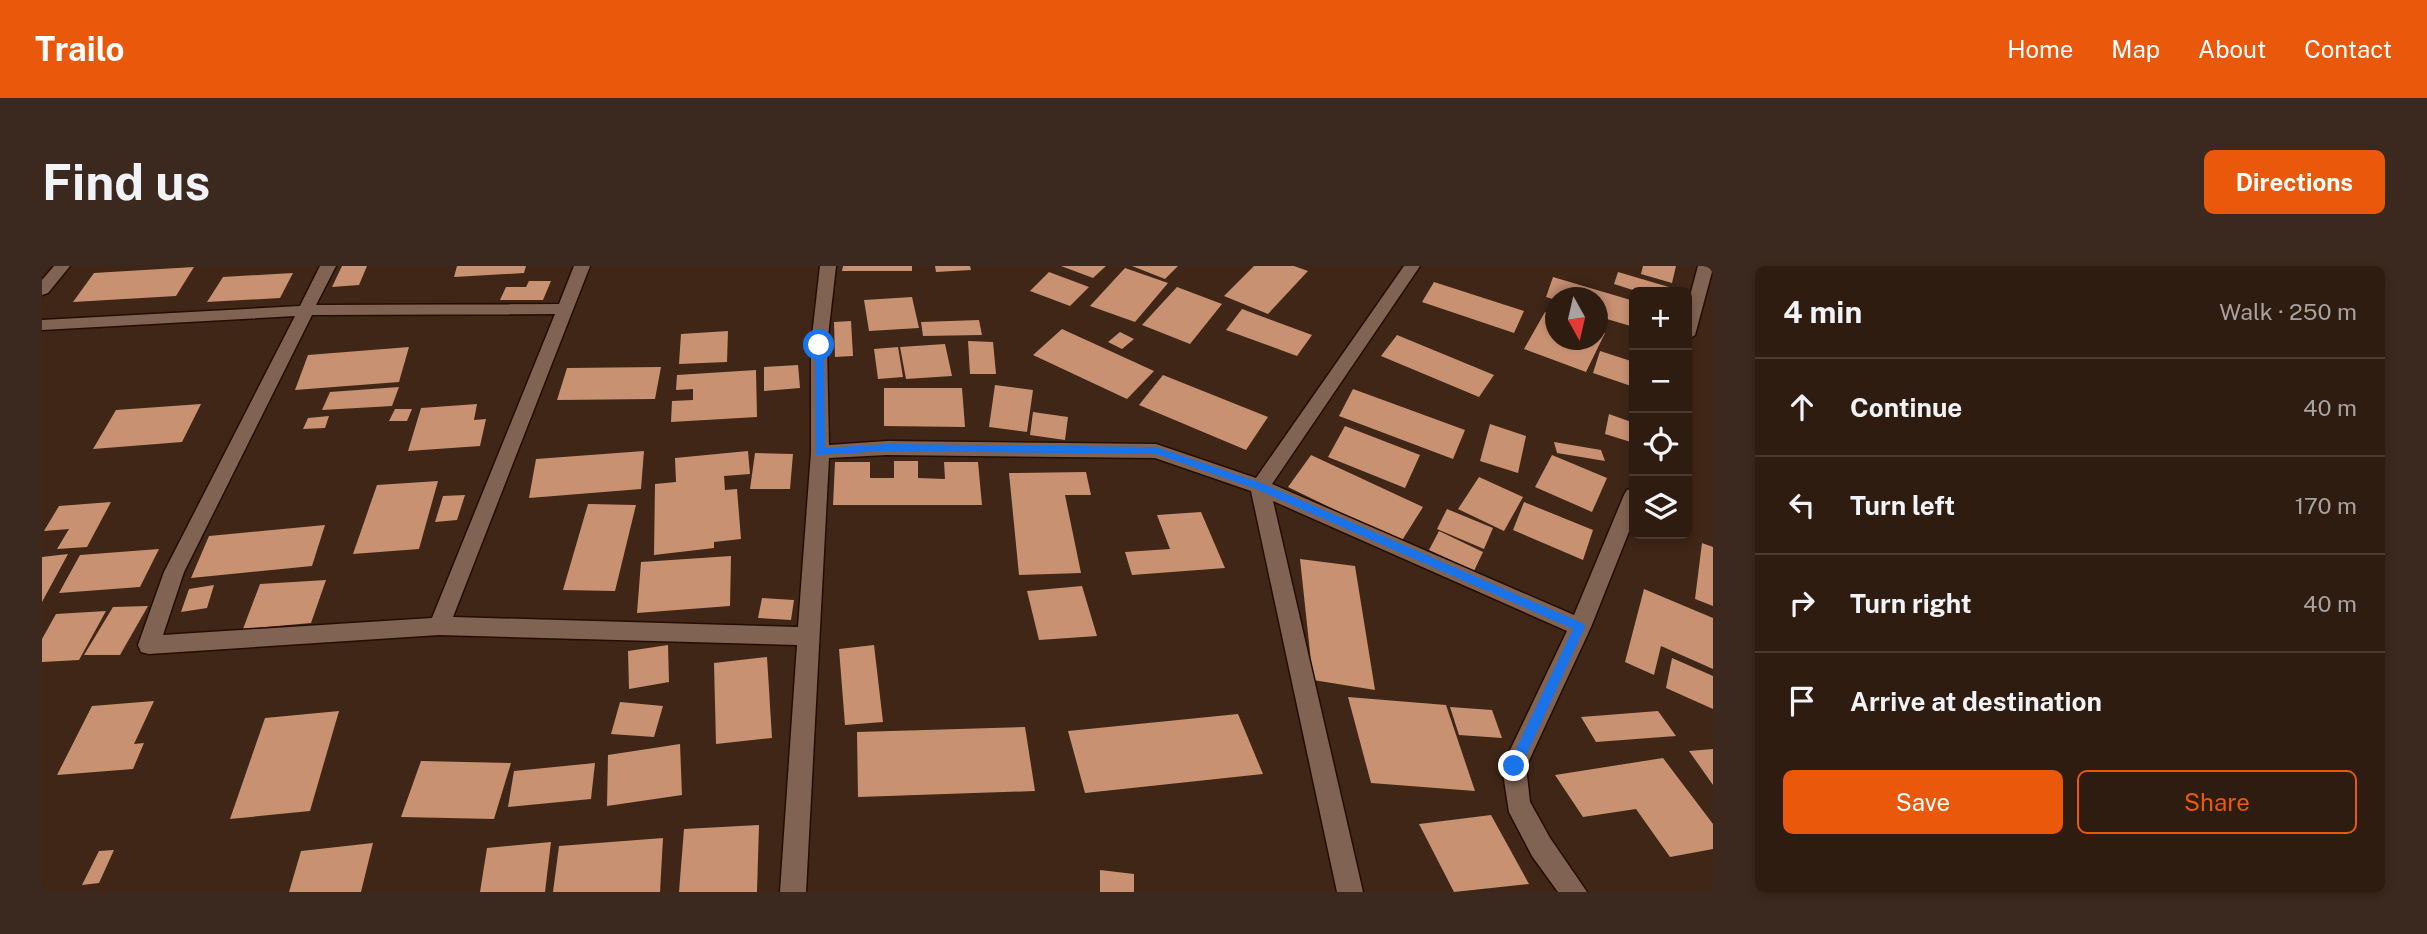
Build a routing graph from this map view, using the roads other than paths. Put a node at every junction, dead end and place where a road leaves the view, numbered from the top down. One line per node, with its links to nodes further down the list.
1 (62, 266): 7 (street)
2 (328, 266): 9 (street)
3 (582, 266): 8 (street)
4 (828, 266): 12 (street)
5 (1412, 266): 13 (street)
6 (1706, 266): 10 (street)
7 (42, 290)
8 (564, 309): 9 (street); 15 (street)
9 (307, 310): 11 (street); 15 (street)
10 (1692, 317)
11 (42, 325)
12 (820, 452): 13 (street); 17 (street)
13 (1260, 486): 16 (street); 19 (street)
14 (1629, 507): 16 (street)
15 (439, 626): 17 (street)
16 (1580, 627): 20 (street)
17 (808, 636): 18 (street)
18 (793, 892)
19 (1350, 892)
20 (1574, 892)

